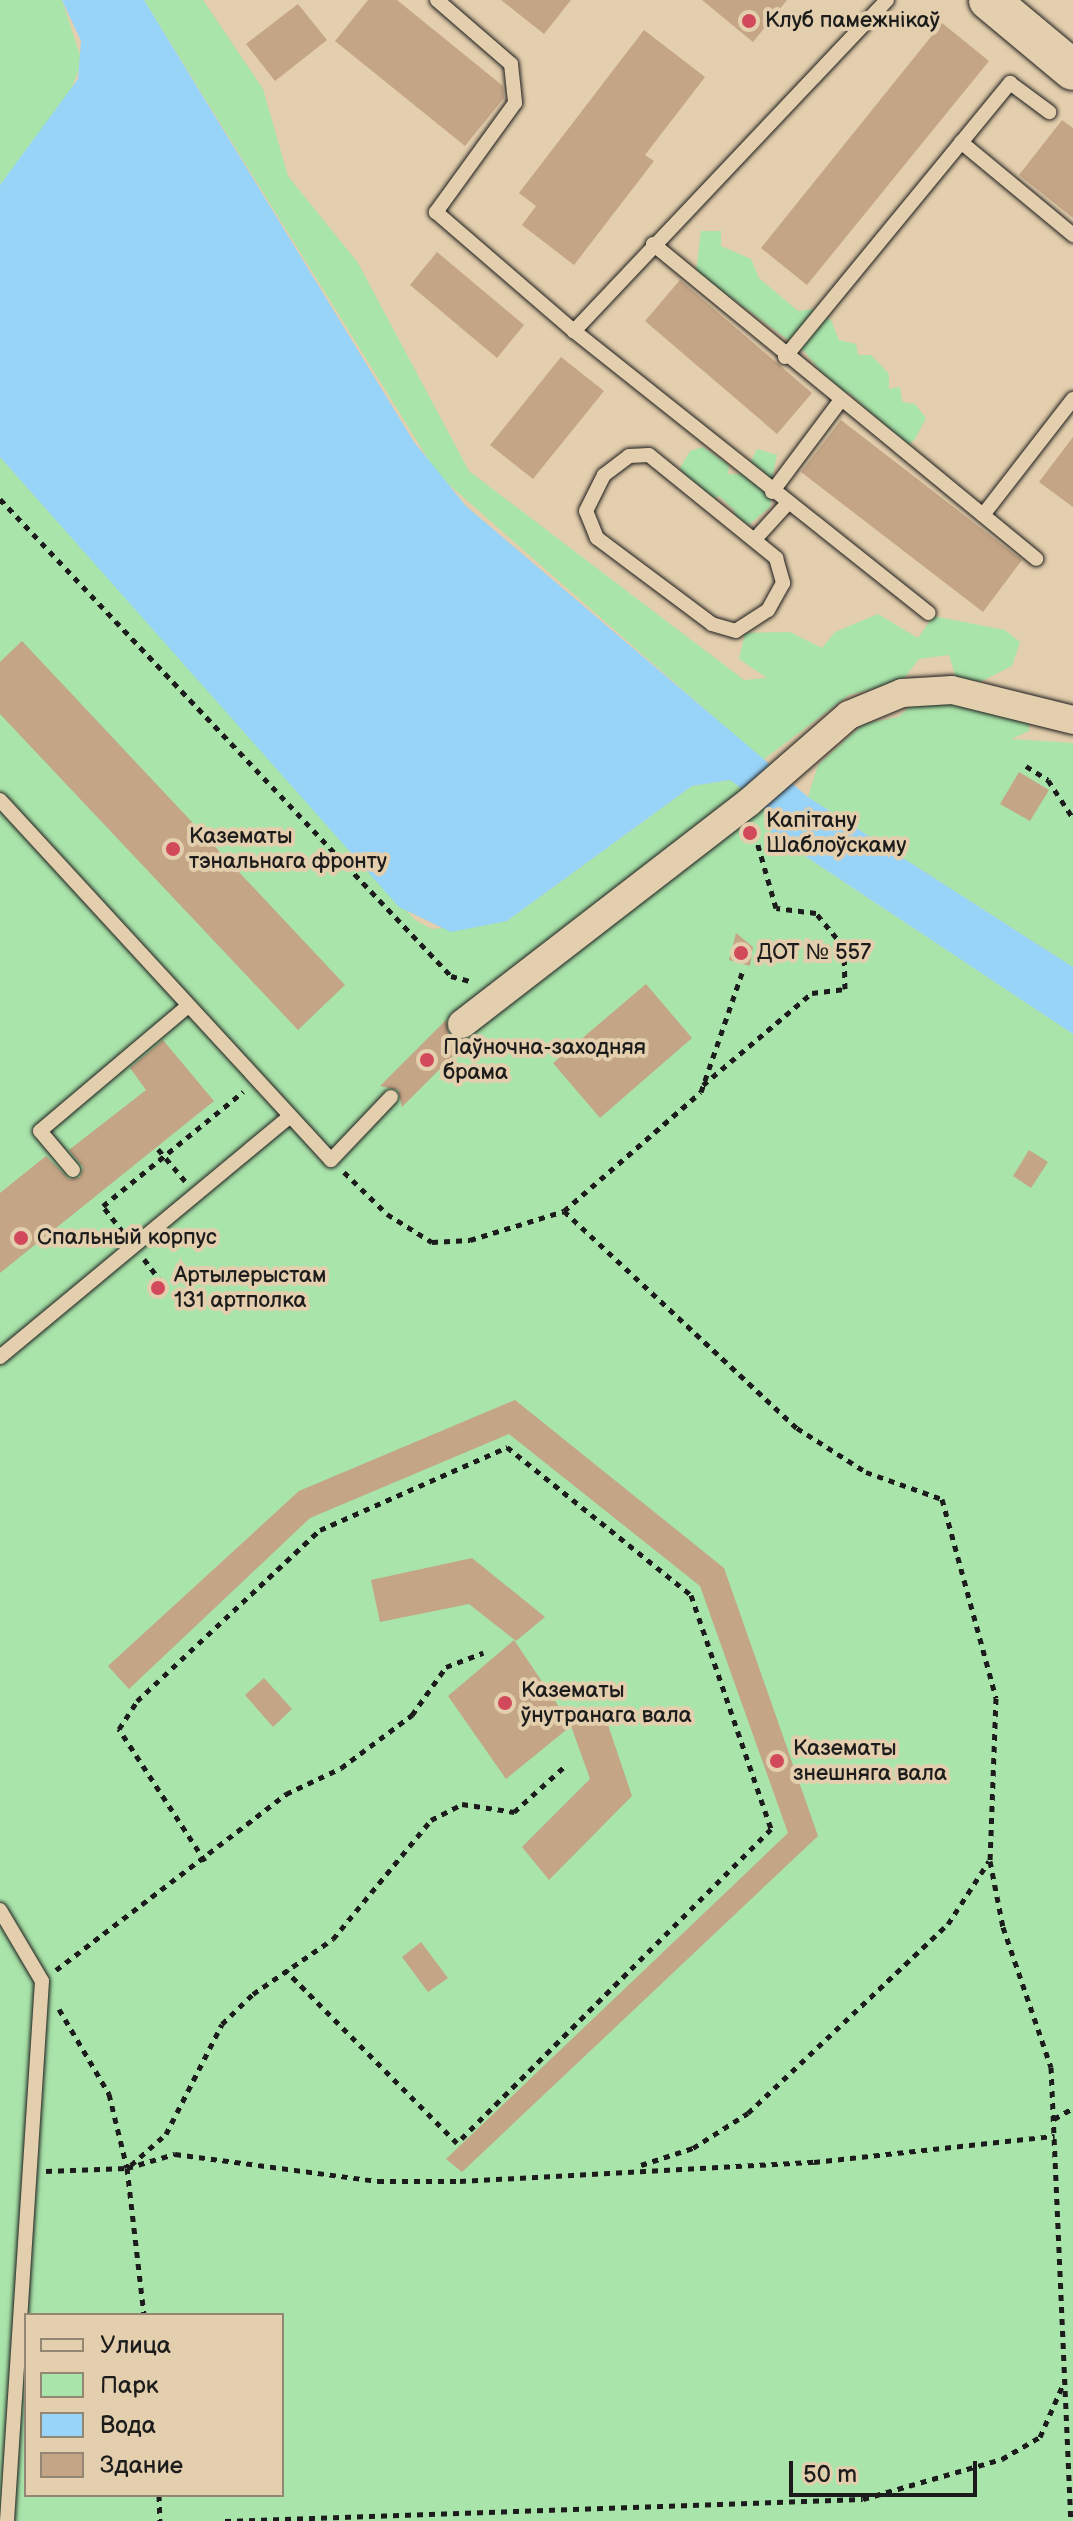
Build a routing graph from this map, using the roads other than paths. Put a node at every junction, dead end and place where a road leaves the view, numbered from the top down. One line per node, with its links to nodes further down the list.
1 (437, 0): 9 (lane)
2 (887, 0): 8 (lane)
3 (989, 0): 4 (main road)
4 (1073, 70)
5 (1049, 112): 6 (lane)
6 (961, 142): 7 (lane); 10 (lane)
7 (1073, 235)
8 (653, 244): 9 (lane); 10 (lane)
9 (574, 331): 13 (lane)
10 (785, 357): 12 (lane)
11 (1073, 399): 15 (lane)
12 (840, 401): 13 (lane); 15 (lane)
13 (772, 492): 14 (lane)
14 (787, 504): 16 (lane); 18 (lane)
15 (983, 515): 17 (lane)
16 (756, 538): 16 (lane)
17 (1036, 559)
18 (928, 613)
19 (1073, 720): 22 (street)
20 (0, 800): 21 (lane)
21 (188, 1006): 24 (lane); 25 (lane)
22 (462, 1024)
23 (391, 1097): 24 (lane)
24 (289, 1117): 26 (lane)
25 (73, 1170)
26 (0, 1357)
27 (0, 1910): 28 (lane)
28 (7, 2521)

